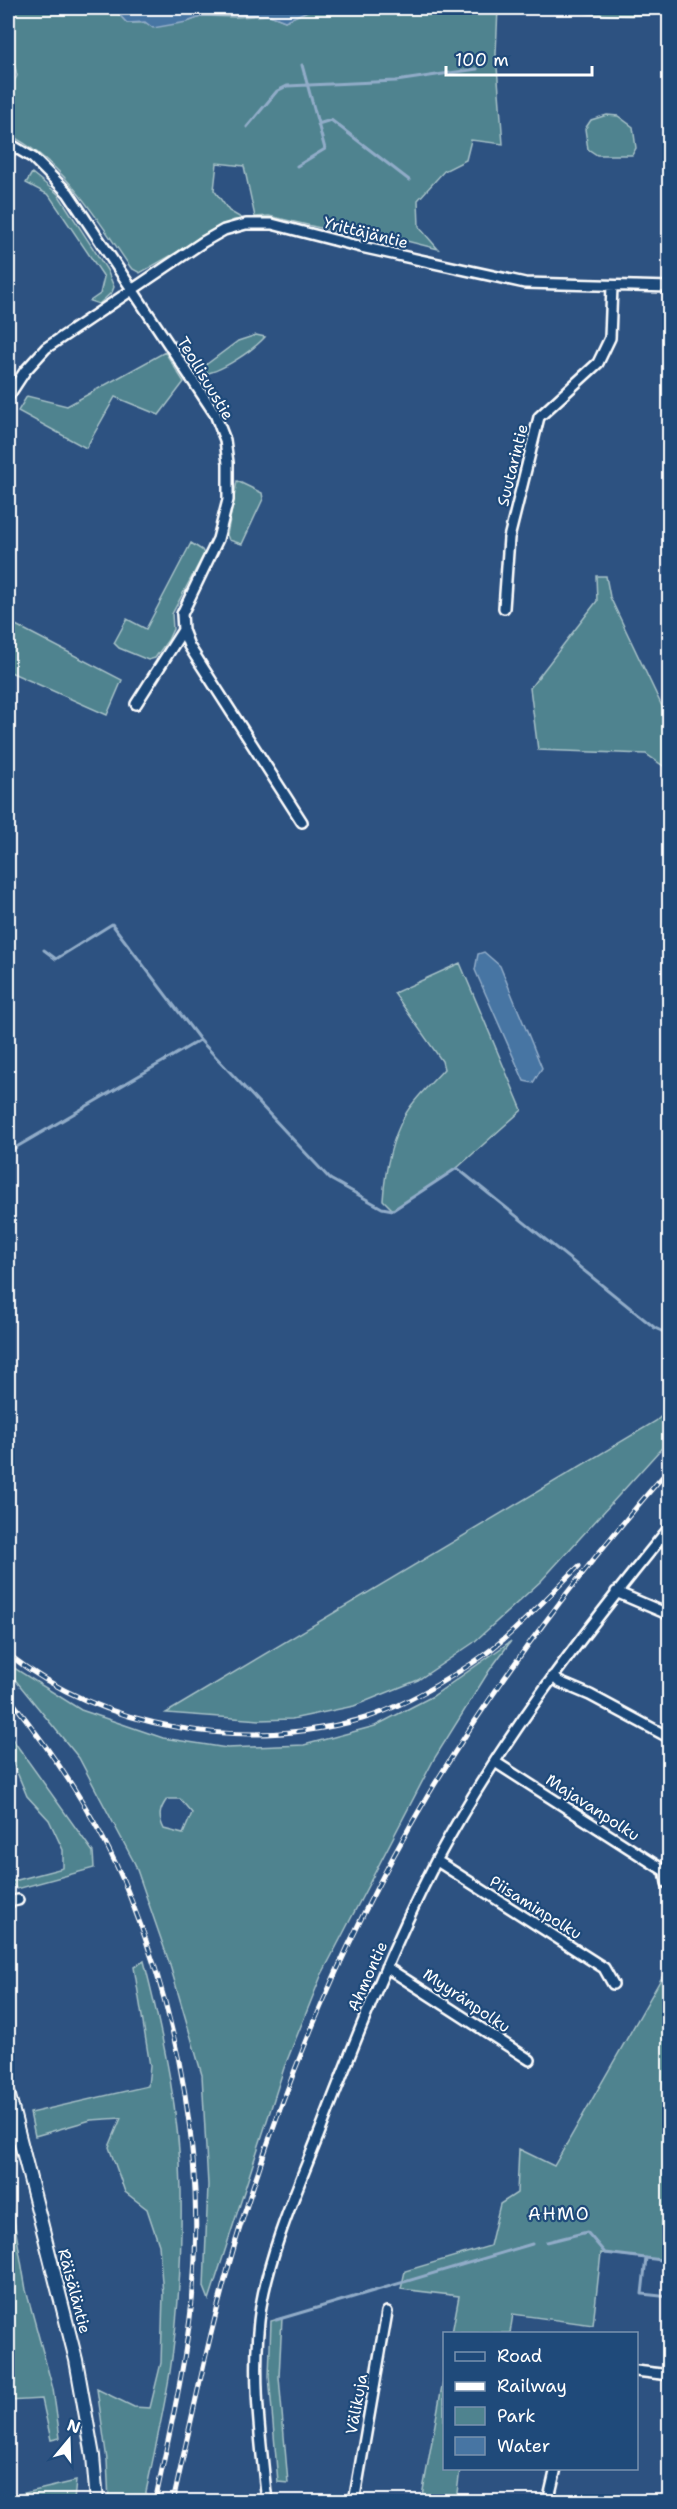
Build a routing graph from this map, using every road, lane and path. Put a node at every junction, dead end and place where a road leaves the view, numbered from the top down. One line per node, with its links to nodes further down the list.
1 (8, 143): 4 (street, Teollisuustie)
2 (612, 286): 3 (street, Yrittäjäntie); 4 (street, Yrittäjäntie); 6 (street, Suutarintie)
3 (669, 287)
4 (132, 291): 5 (street, Yrittäjäntie); 7 (street, Teollisuustie)
5 (8, 397)
6 (504, 608)
7 (183, 630): 8 (street); 9 (street)
8 (136, 704)
9 (302, 822)
10 (669, 1527): 11 (street, Ahmontie)
11 (616, 1592): 12 (street); 13 (street, Ahmontie)
12 (669, 1615)
13 (553, 1676): 14 (street); 15 (street, Ahmontie)
14 (669, 1738)
15 (495, 1762): 16 (street, Ahmontie); 17 (street, Majavanpolku)
16 (436, 1861): 20 (street, Ahmontie); 21 (street, Piisaminpolku)
17 (668, 1883)
18 (18, 1900): 19 (street)
19 (8, 1902)
20 (387, 1967): 22 (street, Myyränpolku); 30 (street, Ahmontie)
21 (613, 1984)
22 (530, 2060)
23 (8, 2092): 24 (street, Räisäläntie)
24 (13, 2138): 29 (street, Räisäläntie)
25 (387, 2312): 31 (street, Välikuja)
26 (638, 2371): 27 (street)
27 (669, 2375)
28 (556, 2470): 32 (street)
29 (97, 2502)
30 (267, 2502)
31 (354, 2502)
32 (549, 2502)

